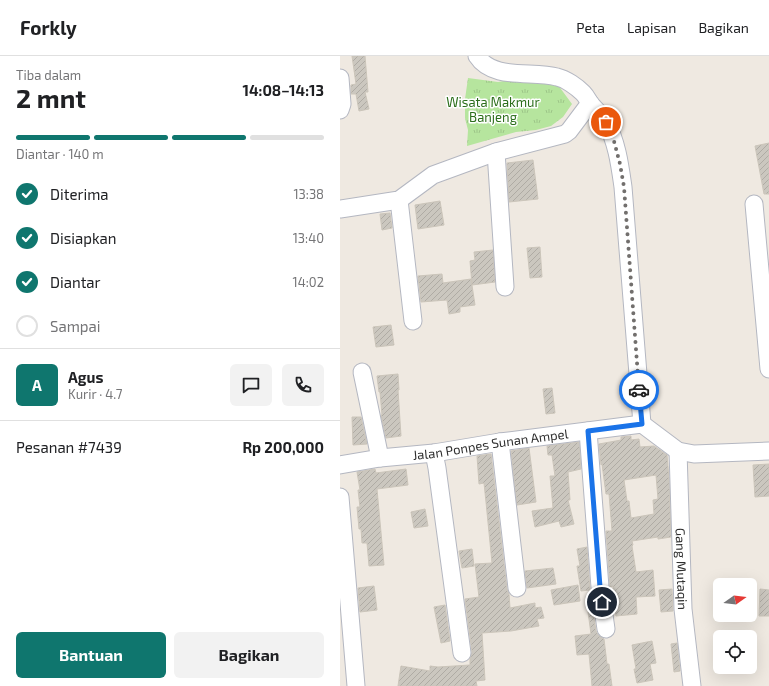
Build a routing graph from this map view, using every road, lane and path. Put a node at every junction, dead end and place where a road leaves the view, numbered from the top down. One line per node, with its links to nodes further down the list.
1 (477, 56): 3 (street)
2 (340, 78): 4 (street)
3 (590, 103): 5 (street); 13 (street)
4 (340, 110)
5 (496, 152): 6 (street); 9 (street)
6 (399, 200): 8 (street); 10 (street)
7 (754, 204): 11 (street)
8 (340, 209)
9 (505, 286)
10 (413, 321)
11 (769, 369)
12 (362, 372): 19 (street)
13 (642, 424): 14 (street, Jalan Ponpes Sunan Ampel); 16 (street)
14 (588, 431): 15 (street, Jalan Ponpes Sunan Ampel); 23 (street)
15 (500, 442): 18 (street, Jalan Ponpes Sunan Ampel); 22 (street)
16 (678, 450): 17 (street); 26 (street, Gang Mutaqin)
17 (769, 451)
18 (434, 453): 19 (street, Jalan Ponpes Sunan Ampel); 24 (street)
19 (380, 458): 20 (street, Jalan Ponpes Sunan Ampel)
20 (340, 465)
21 (340, 498): 25 (street)
22 (517, 588)
23 (606, 629)
24 (462, 653)
25 (356, 686)
26 (692, 686)

